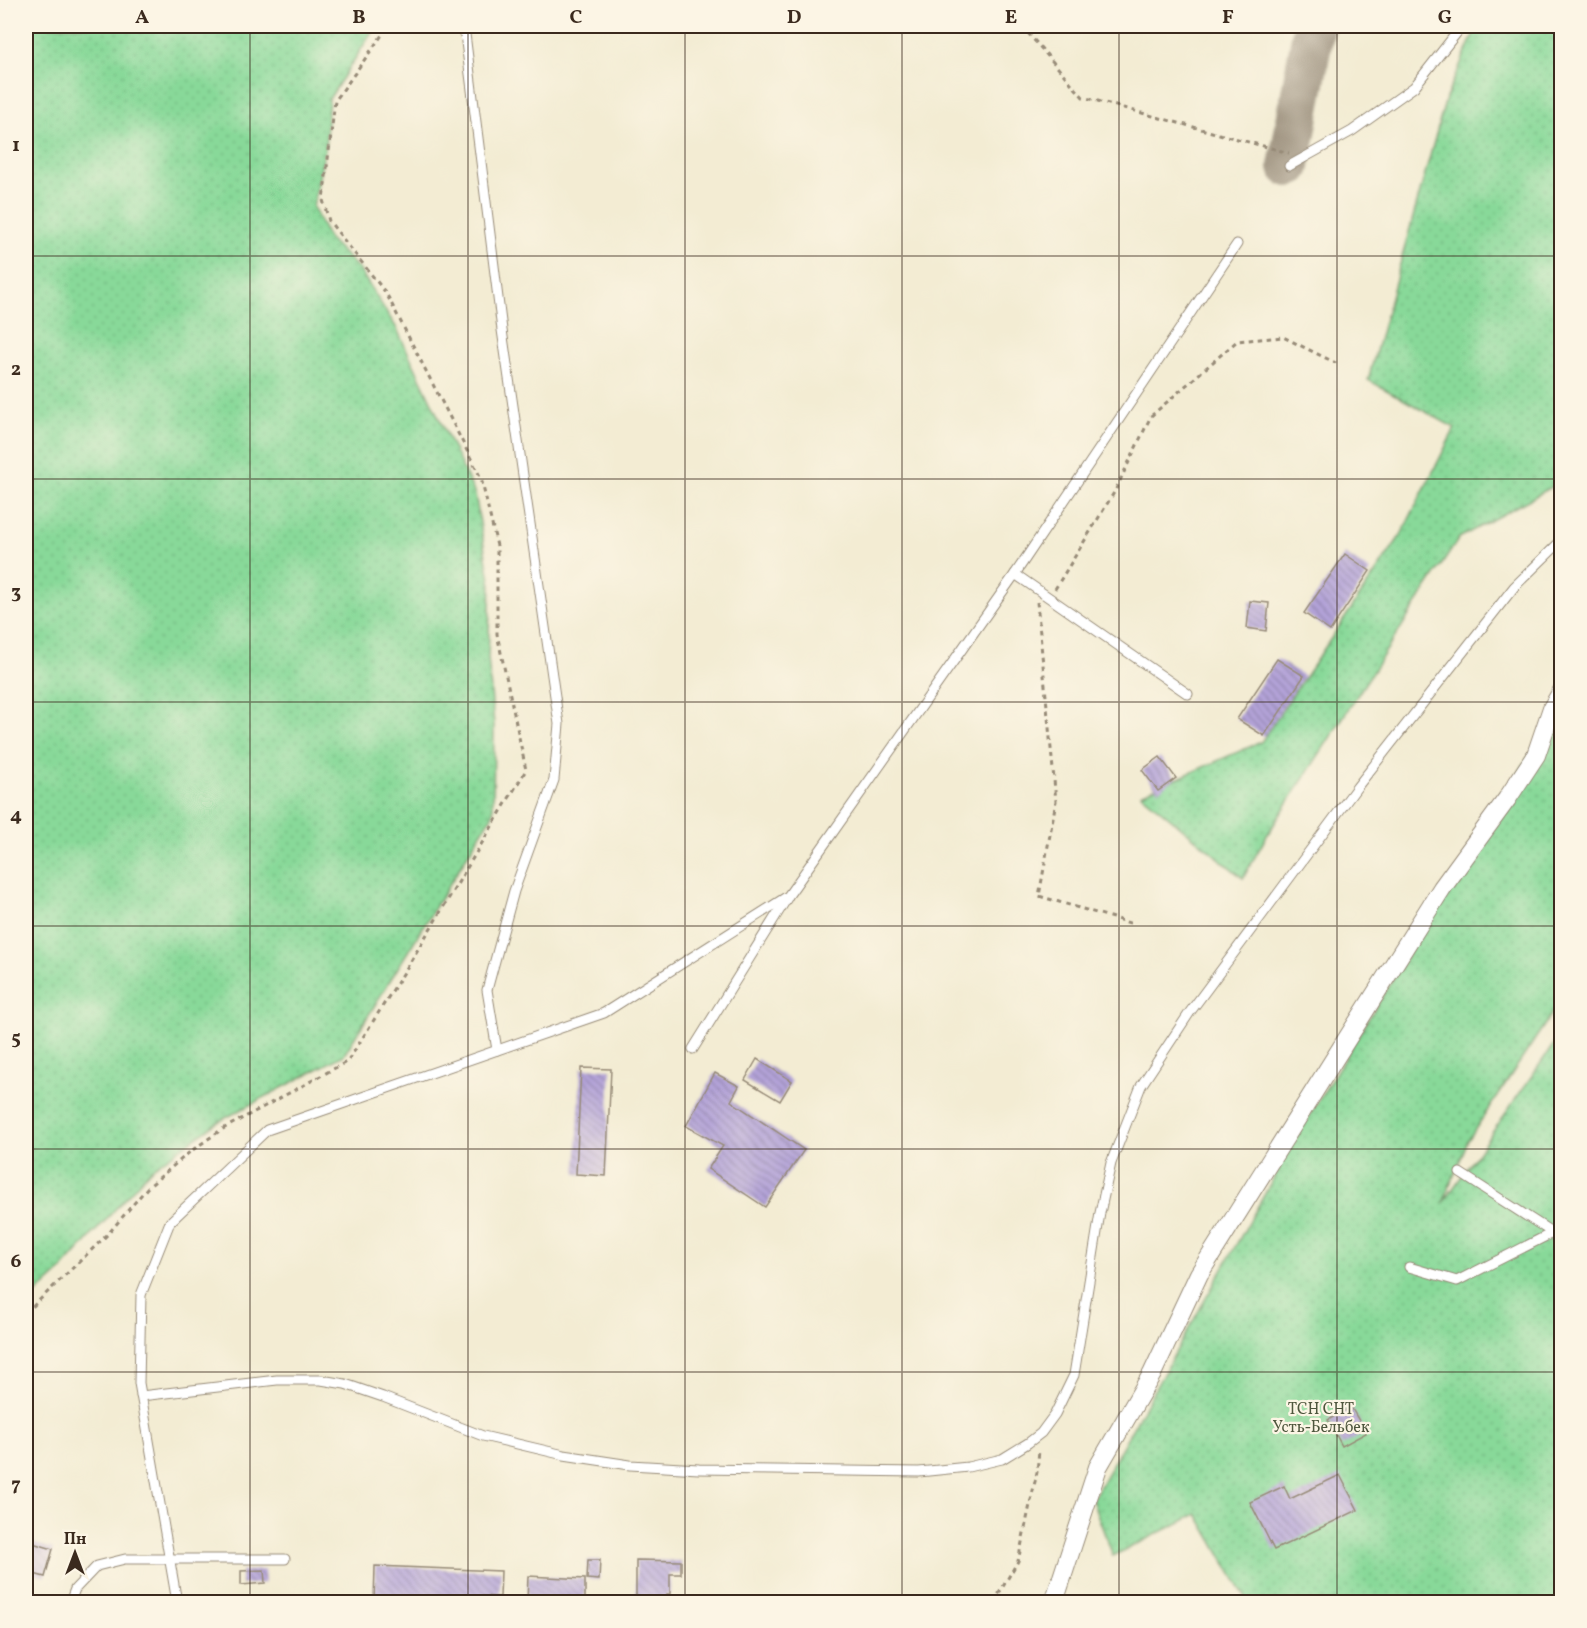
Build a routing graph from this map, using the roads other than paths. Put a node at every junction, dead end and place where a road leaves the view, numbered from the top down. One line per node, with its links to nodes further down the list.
1 (464, 26): 11 (lane)
2 (1462, 26): 3 (lane)
3 (1289, 166)
4 (1237, 244): 6 (lane)
5 (1562, 540): 16 (lane)
6 (1015, 574): 8 (lane); 9 (lane)
7 (1562, 691): 21 (street)
8 (1188, 694)
9 (788, 896): 10 (lane); 11 (lane)
10 (693, 1049)
11 (497, 1050): 16 (lane)
12 (1460, 1173): 13 (lane)
13 (1557, 1231): 14 (lane); 15 (lane)
14 (1562, 1249)
15 (1409, 1267)
16 (141, 1396): 17 (lane)
17 (170, 1559): 18 (lane); 19 (lane); 20 (lane)
18 (285, 1559)
19 (70, 1602)
20 (177, 1602)
21 (1054, 1602)

